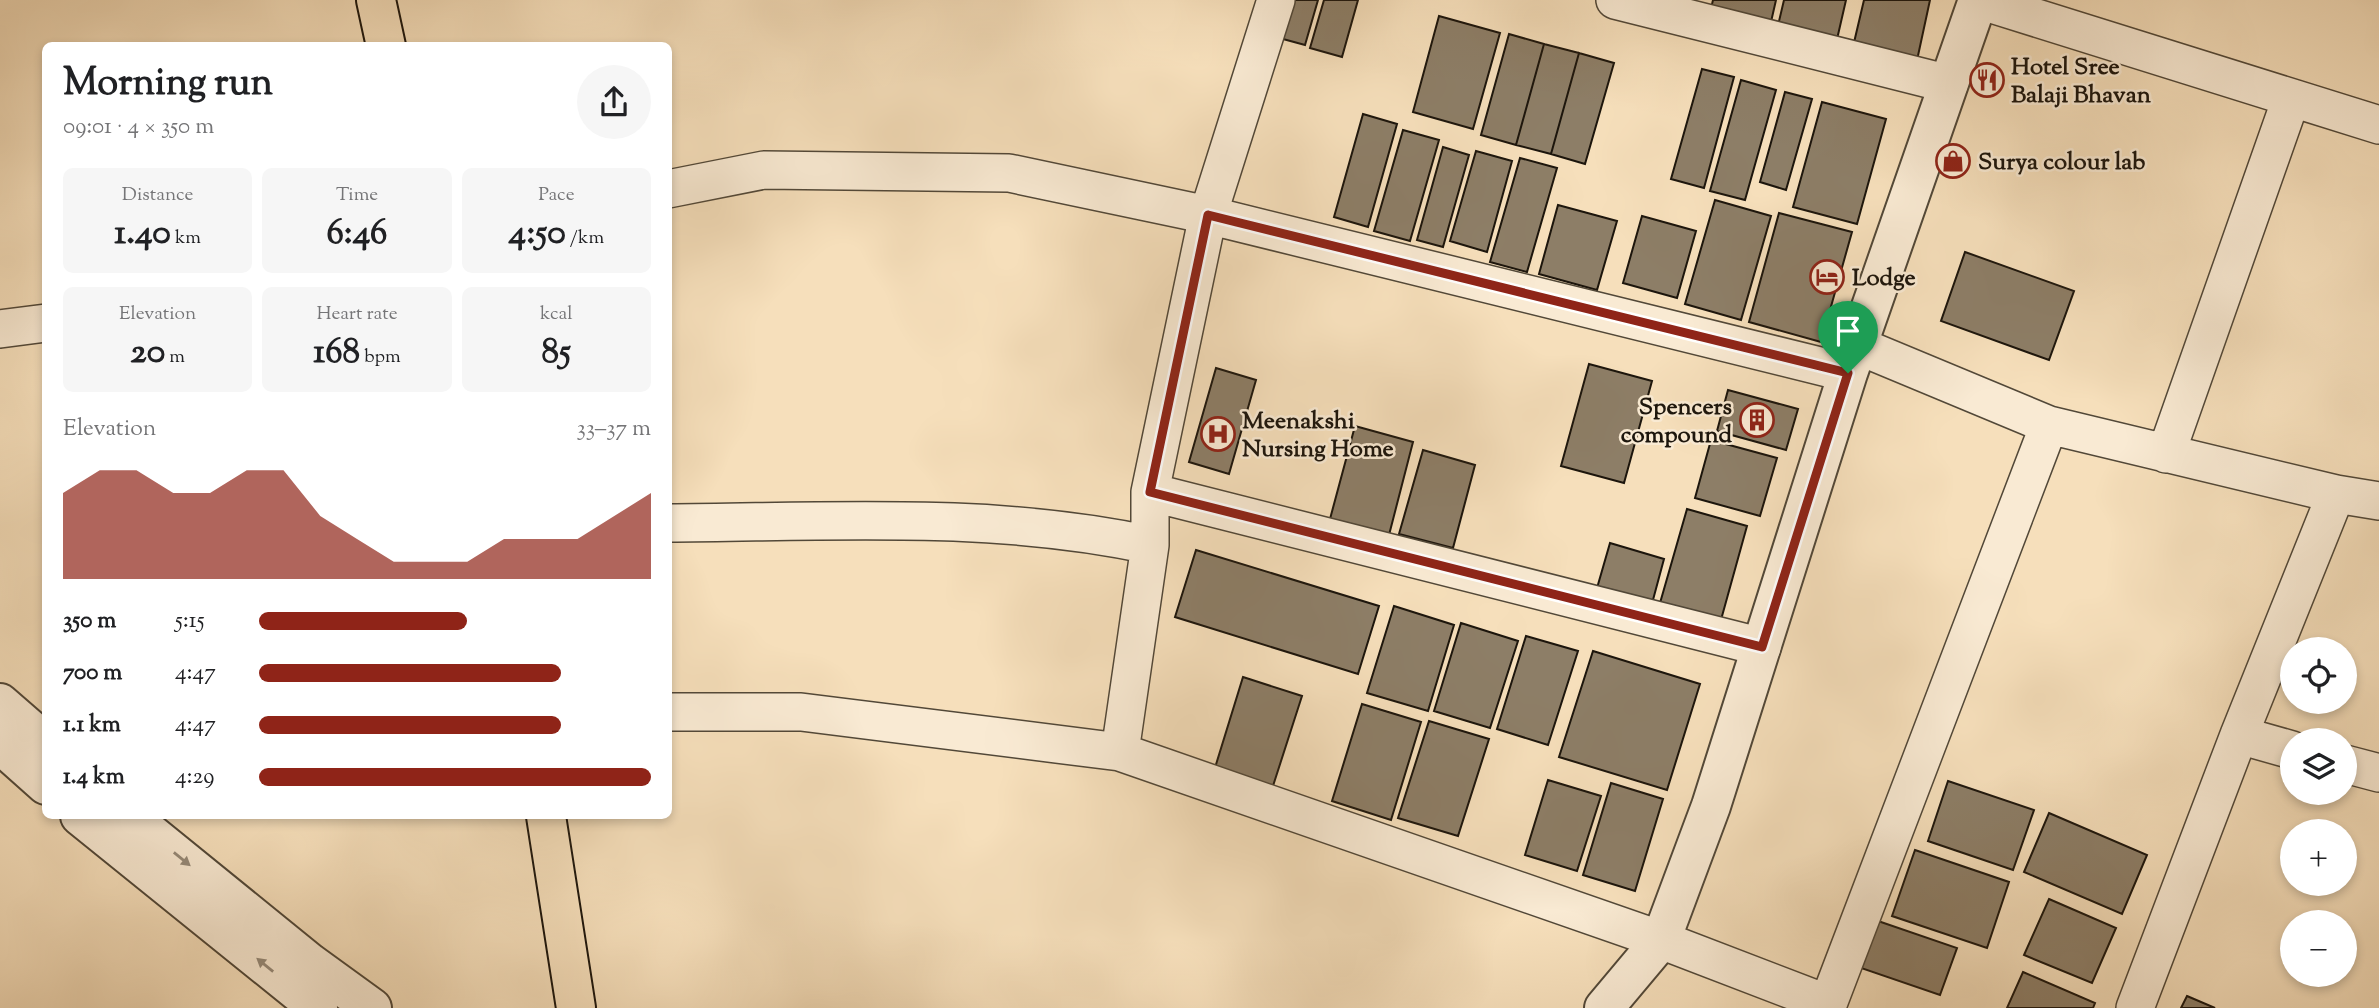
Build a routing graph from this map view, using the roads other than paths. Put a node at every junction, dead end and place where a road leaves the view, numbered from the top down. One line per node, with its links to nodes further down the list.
1 (376, 0): 5 (highway)
2 (1276, 0): 10 (street)
3 (1615, 0): 6 (street)
4 (1978, 0): 6 (street); 7 (street)
5 (385, 42)
6 (1949, 84): 13 (street)
7 (2291, 99): 8 (street); 15 (street)
8 (2379, 125)
9 (672, 188): 10 (street)
10 (1208, 215): 13 (street); 16 (street)
11 (42, 324): 12 (street)
12 (0, 329)
13 (1853, 359): 14 (street); 21 (street)
14 (2049, 425): 15 (street); 36 (street)
15 (2166, 454): 17 (street)
16 (1150, 492): 20 (street); 21 (street)
17 (2336, 494): 18 (street); 24 (street)
18 (2379, 501)
19 (672, 523): 20 (street)
20 (1150, 545): 28 (street)
21 (1762, 647): 35 (street)
22 (0, 703): 25 (street)
23 (672, 712): 28 (street)
24 (2239, 735): 27 (street); 41 (street)
25 (42, 740)
26 (0, 744): 31 (street)
27 (2280, 747)
28 (1120, 752): 35 (street)
29 (2357, 768): 30 (street)
30 (2379, 774)
31 (42, 781)
32 (84, 819): 37 (street, one-way to 32)
33 (133, 819): 38 (street, one-way to 38)
34 (546, 819): 39 (highway)
35 (1661, 940): 36 (street); 40 (street)
36 (1834, 1006)
37 (318, 1008)
38 (372, 1008)
39 (576, 1008)
40 (1604, 1008)
41 (2135, 1008)

